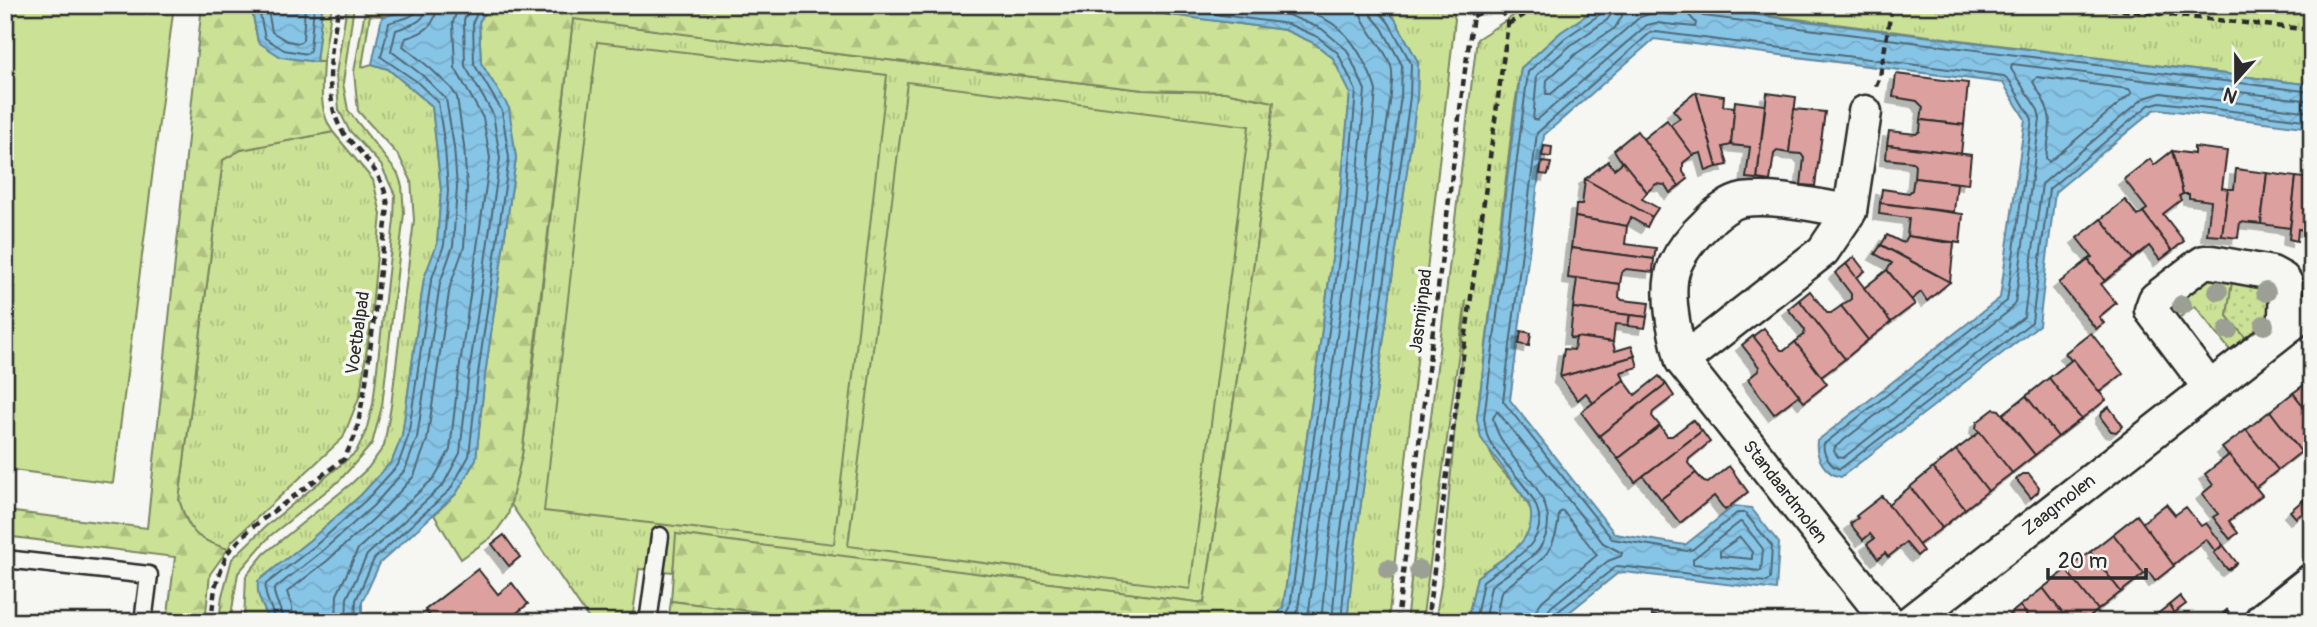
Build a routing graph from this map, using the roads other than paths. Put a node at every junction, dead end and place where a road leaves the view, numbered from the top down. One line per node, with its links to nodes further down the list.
1 (1865, 112): 2 (street)
2 (1850, 211): 4 (street); 4 (street, Standaardmolen)
3 (2301, 316): 5 (street, Zaagmolen); 5 (street, Zaagmolen)
4 (1682, 361): 11 (street, Standaardmolen)
5 (2209, 387): 12 (street, Zaagmolen)
6 (660, 536): 10 (lane)
7 (5, 559): 9 (lane)
8 (2312, 584): 13 (street)
9 (143, 622)
10 (648, 622)
11 (1889, 622)
12 (1909, 622)
13 (2264, 622)

